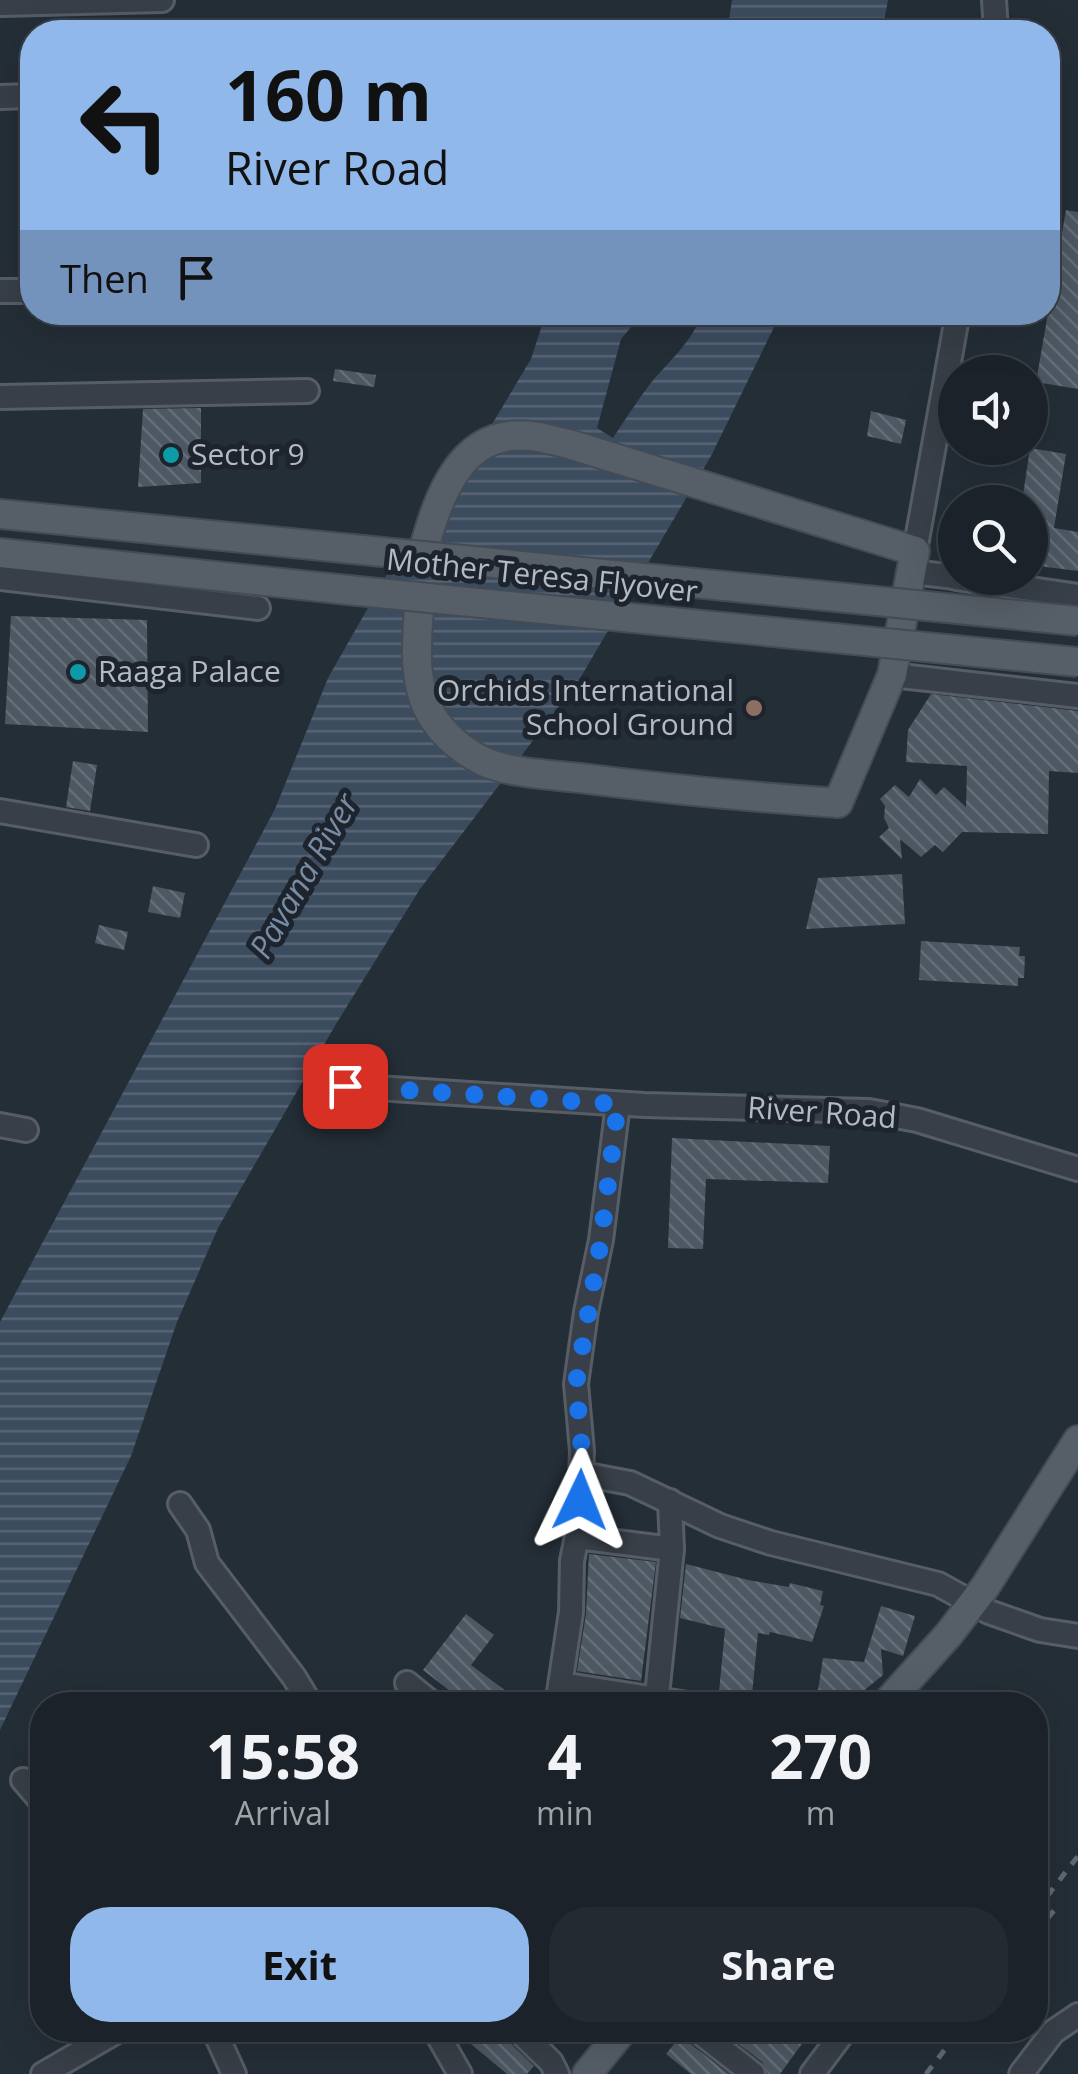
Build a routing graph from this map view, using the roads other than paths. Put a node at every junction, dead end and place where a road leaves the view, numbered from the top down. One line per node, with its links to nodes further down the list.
1 (162, 0): 2 (street)
2 (0, 4)
3 (956, 325): 9 (street)
4 (307, 390): 5 (street)
5 (0, 397)
6 (0, 514): 8 (main road, Mother Teresa Flyover, bridge)
7 (0, 553): 14 (main road, Mother Teresa Flyover, bridge)
8 (422, 556): 9 (main road); 16 (main road, Mother Teresa Flyover, bridge)
9 (914, 562): 10 (street); 18 (main road)
10 (938, 571)
11 (0, 578): 15 (street)
12 (1048, 592): 13 (street)
13 (1078, 596)
14 (420, 597): 17 (main road, Mother Teresa Flyover, bridge); 18 (main road)
15 (258, 608)
16 (1078, 622)
17 (1078, 662)
18 (892, 675): 19 (street)
19 (1078, 696)
20 (0, 811): 21 (street)
21 (196, 845)
22 (345, 1086): 23 (street, River Road)
23 (618, 1104): 26 (street, River Road); 29 (street)
24 (0, 1125): 25 (street)
25 (26, 1130)
26 (1078, 1169)
27 (1078, 1440): 34 (main road)
28 (1078, 1473): 34 (main road)
29 (582, 1474): 30 (street); 32 (street)
30 (670, 1501): 33 (street); 34 (street)
31 (180, 1504): 37 (street)
32 (577, 1537): 33 (street); 39 (street)
33 (672, 1549): 40 (street)
34 (981, 1606): 35 (street); 41 (main road); 42 (main road)
35 (1078, 1636)
36 (406, 1683): 38 (street)
37 (303, 1692)
38 (417, 1692)
39 (559, 1692)
40 (657, 1692)
41 (897, 1692)
42 (918, 1692)
43 (23, 1780): 44 (street)
44 (30, 1788)
45 (1078, 2014): 46 (street)
46 (1048, 2039)
47 (98, 2042): 56 (street)
48 (219, 2042): 57 (street)
49 (443, 2042): 58 (street)
50 (530, 2042): 59 (street)
51 (613, 2042): 60 (main road)
52 (636, 2042): 61 (main road)
53 (712, 2042): 62 (street)
54 (836, 2042): 63 (street)
55 (1045, 2042): 64 (street)
56 (43, 2074)
57 (234, 2074)
58 (460, 2074)
59 (557, 2074)
60 (587, 2074)
61 (610, 2074)
62 (753, 2074)
63 (812, 2074)
64 (1021, 2074)

